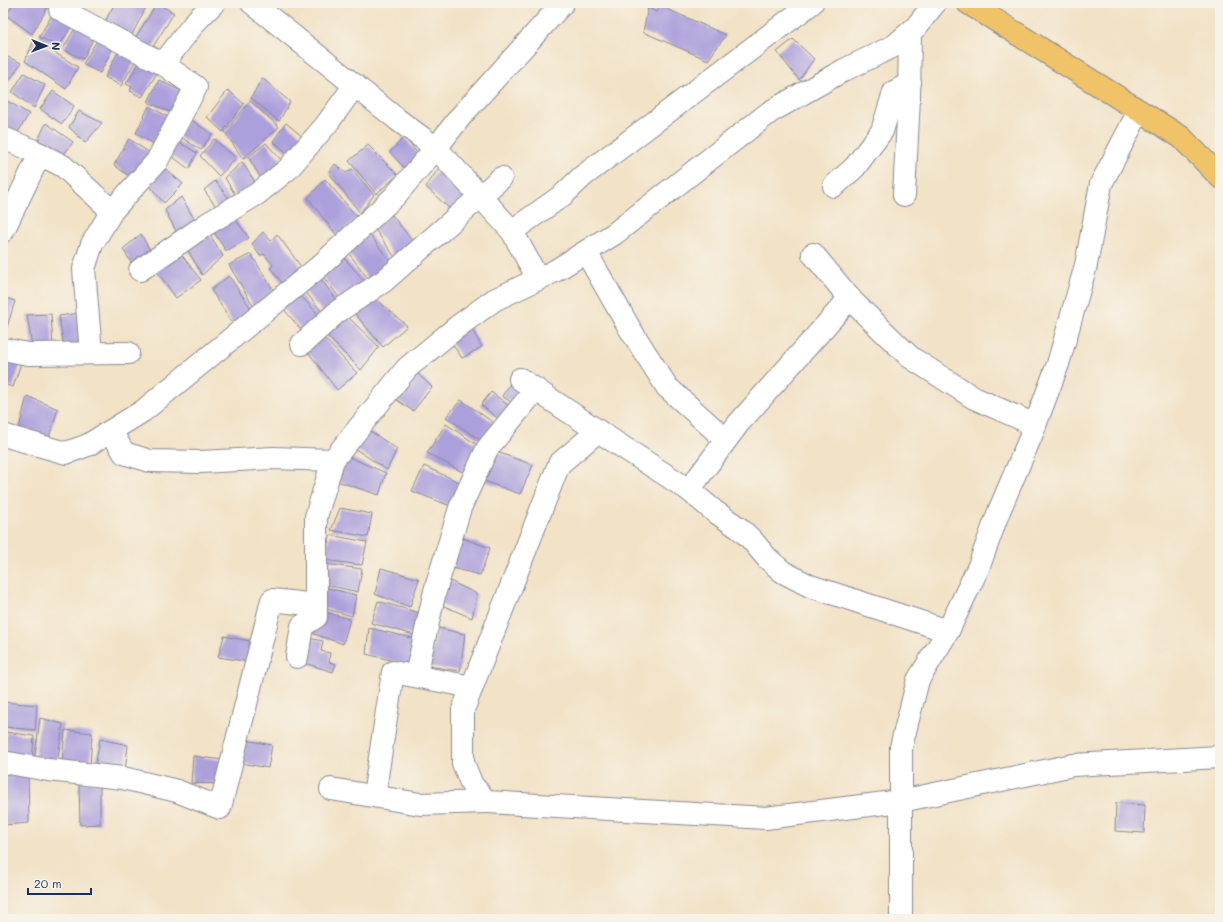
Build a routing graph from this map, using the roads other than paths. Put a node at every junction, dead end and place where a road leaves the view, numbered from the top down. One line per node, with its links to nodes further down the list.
1 (60, 3): 9 (street)
2 (214, 3): 9 (street)
3 (252, 3): 11 (street)
4 (563, 3): 14 (street)
5 (812, 3): 23 (street)
6 (935, 3): 8 (street)
7 (968, 3): 12 (highway)
8 (910, 32): 10 (street); 24 (street)
9 (163, 64): 21 (street)
10 (910, 83): 18 (street); 19 (street)
11 (356, 85): 14 (street); 26 (street)
12 (1139, 111): 16 (highway); 33 (street)
13 (3, 138): 15 (street)
14 (436, 148): 20 (street); 34 (street)
15 (40, 154): 21 (street); 22 (street)
16 (1220, 177)
17 (501, 178): 20 (street)
18 (834, 186)
19 (904, 195)
20 (481, 196): 23 (street); 29 (street)
21 (112, 211): 31 (street)
22 (3, 231)
23 (512, 231): 27 (street)
24 (586, 252): 27 (street); 37 (street)
25 (813, 254): 28 (street)
26 (140, 270)
27 (538, 279): 38 (street)
28 (850, 298): 33 (street); 37 (street)
29 (302, 344)
30 (3, 349): 31 (street)
31 (92, 353): 32 (street)
32 (128, 353)
33 (1036, 425): 41 (street)
34 (110, 431): 36 (street); 38 (street)
35 (598, 431): 39 (street); 43 (street); 44 (street)
36 (3, 435)
37 (726, 440): 39 (street)
38 (333, 460): 40 (street)
39 (690, 490): 41 (street)
40 (316, 605): 42 (street); 46 (street)
41 (948, 631): 49 (street)
42 (297, 657)
43 (416, 675): 44 (street); 48 (street)
44 (472, 686): 50 (street)
45 (1220, 757): 49 (street)
46 (3, 762)
47 (331, 789): 48 (street)
48 (374, 796): 50 (street)
49 (901, 801): 50 (street); 51 (street)
50 (487, 802)
51 (901, 919)

